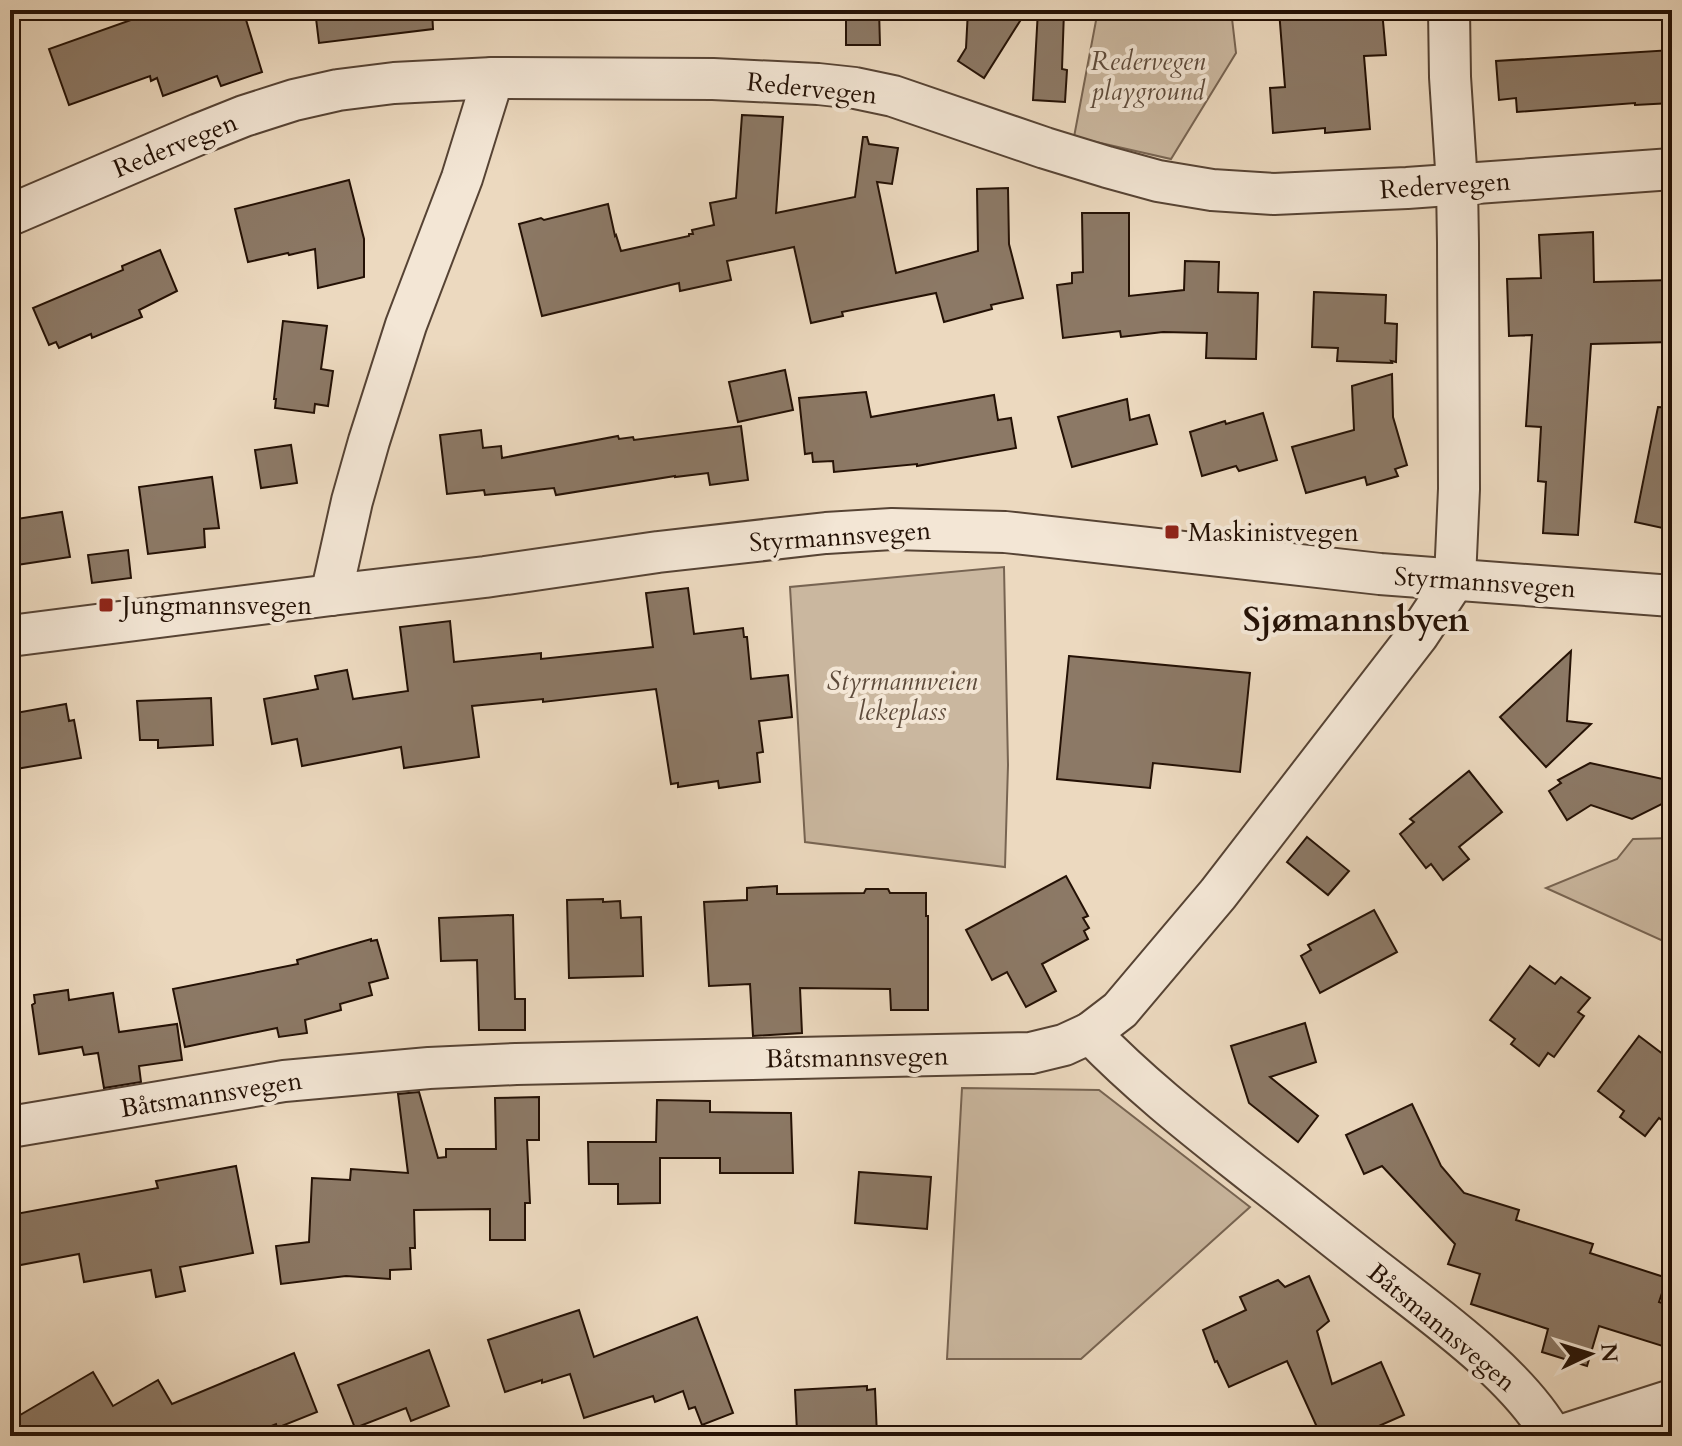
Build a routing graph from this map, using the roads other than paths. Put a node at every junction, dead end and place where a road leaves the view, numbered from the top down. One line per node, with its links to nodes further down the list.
1 (1449, 10): 4 (street)
2 (493, 78): 4 (street, Redervegen); 5 (street, Redervegen); 7 (street)
3 (1672, 169): 4 (street, Redervegen)
4 (1457, 184): 6 (street)
5 (10, 215)
6 (1455, 579): 7 (street, Styrmannsvegen); 8 (street, Styrmannsvegen); 10 (street)
7 (331, 595): 9 (street, Styrmannsvegen)
8 (1672, 596)
9 (10, 636)
10 (1090, 1033): 11 (street, Båtsmannsvegen); 13 (street, Båtsmannsvegen)
11 (10, 1127)
12 (1672, 1400): 14 (street)
13 (1552, 1436)
14 (1560, 1436)

